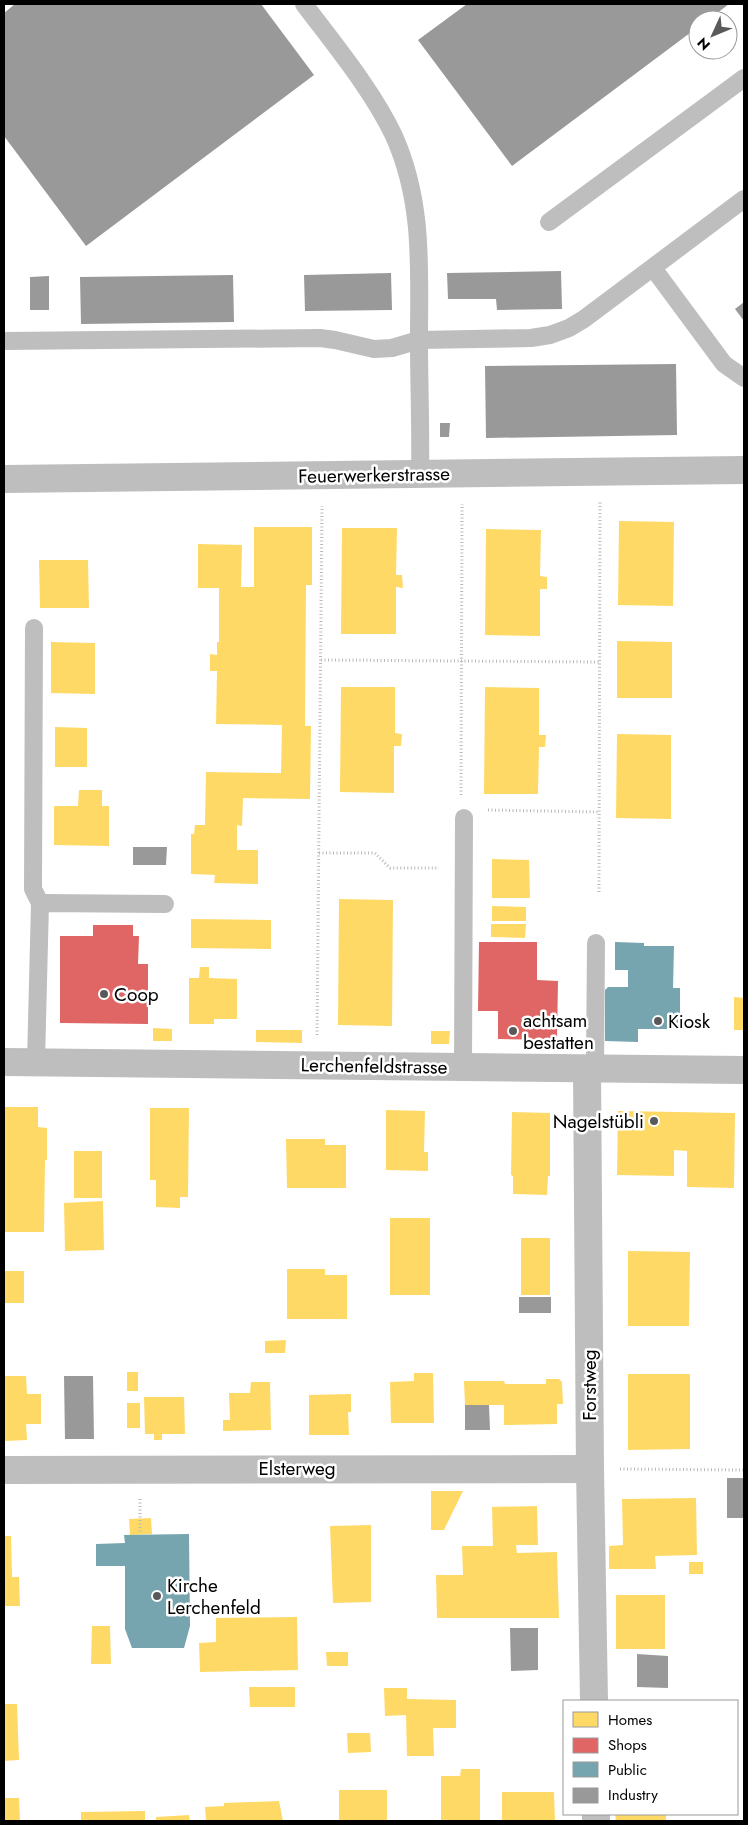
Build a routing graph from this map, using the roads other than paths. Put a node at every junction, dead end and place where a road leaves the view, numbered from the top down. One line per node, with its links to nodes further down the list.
1 (309, 5): 6 (lane)
2 (744, 78): 4 (lane)
3 (744, 199): 5 (lane)
4 (549, 222)
5 (653, 268): 6 (lane); 8 (lane)
6 (419, 340): 7 (lane); 10 (lane)
7 (4, 341)
8 (744, 378)
9 (744, 470): 10 (street, Feuerwerkerstrasse)
10 (420, 474): 11 (street, Feuerwerkerstrasse)
11 (4, 479)
12 (34, 628): 14 (lane)
13 (462, 814): 19 (lane)
14 (40, 903): 15 (lane); 18 (lane)
15 (165, 904)
16 (596, 943): 20 (lane)
17 (4, 1062): 18 (street, Lerchenfeldstrasse)
18 (36, 1062): 19 (street, Lerchenfeldstrasse)
19 (462, 1067): 20 (street, Lerchenfeldstrasse)
20 (591, 1069): 21 (street, Lerchenfeldstrasse); 22 (street, Forstweg)
21 (744, 1070)
22 (590, 1469): 23 (street, Elsterweg); 24 (street, Forstweg)
23 (4, 1470)
24 (594, 1700)

